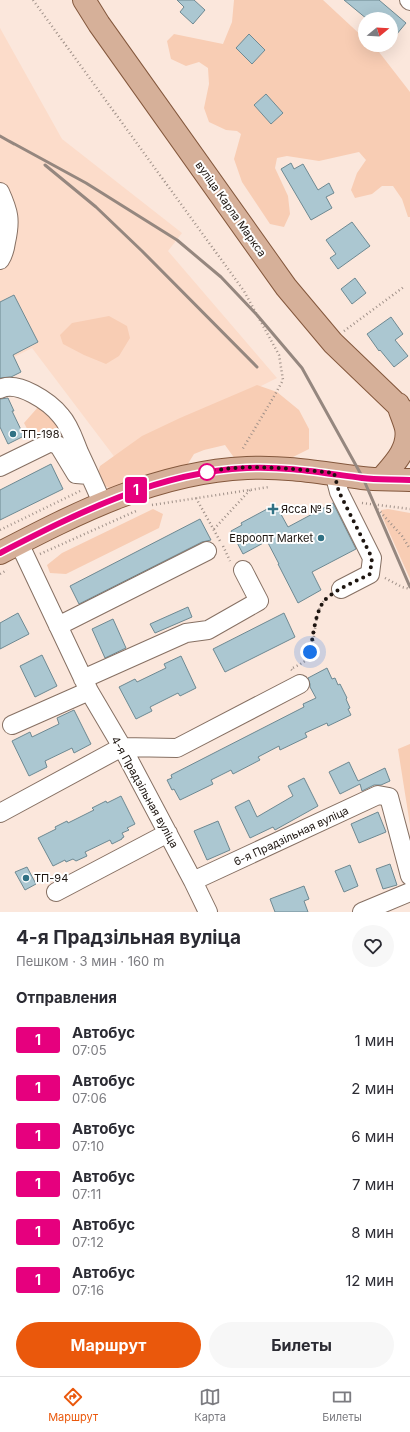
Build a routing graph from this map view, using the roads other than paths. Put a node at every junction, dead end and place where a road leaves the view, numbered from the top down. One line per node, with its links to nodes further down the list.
1 (84, 0): 5 (main road, вуліца Карла Маркса)
2 (0, 192): 3 (street)
3 (0, 260)
4 (0, 388): 7 (street)
5 (404, 410): 8 (main road, вуліца Карла Маркса)
6 (0, 467): 7 (street)
7 (89, 475): 11 (street)
8 (380, 479): 9 (main road); 10 (main road)
9 (410, 480)
10 (337, 483): 11 (main road); 15 (street)
11 (102, 503): 13 (main road)
12 (207, 551): 16 (street)
13 (15, 552): 16 (street, 4-я Прадзільная вуліца)
14 (244, 570): 18 (street)
15 (341, 589)
16 (58, 626): 18 (street, 4-я Прадзільная вуліца)
17 (300, 684): 20 (street)
18 (86, 685): 19 (street); 20 (street, 4-я Прадзільная вуліца)
19 (12, 725)
20 (122, 747): 21 (street); 22 (street, 4-я Прадзільная вуліца)
21 (0, 812)
22 (168, 833): 24 (street, 4-я Прадзільная вуліца); 25 (street)
23 (410, 876): 24 (street, 6-я Прадзільная вуліца)
24 (194, 881): 27 (street, 4-я Прадзільная вуліца)
25 (56, 892)
26 (410, 892): 28 (street)
27 (208, 912)
28 (362, 912)

